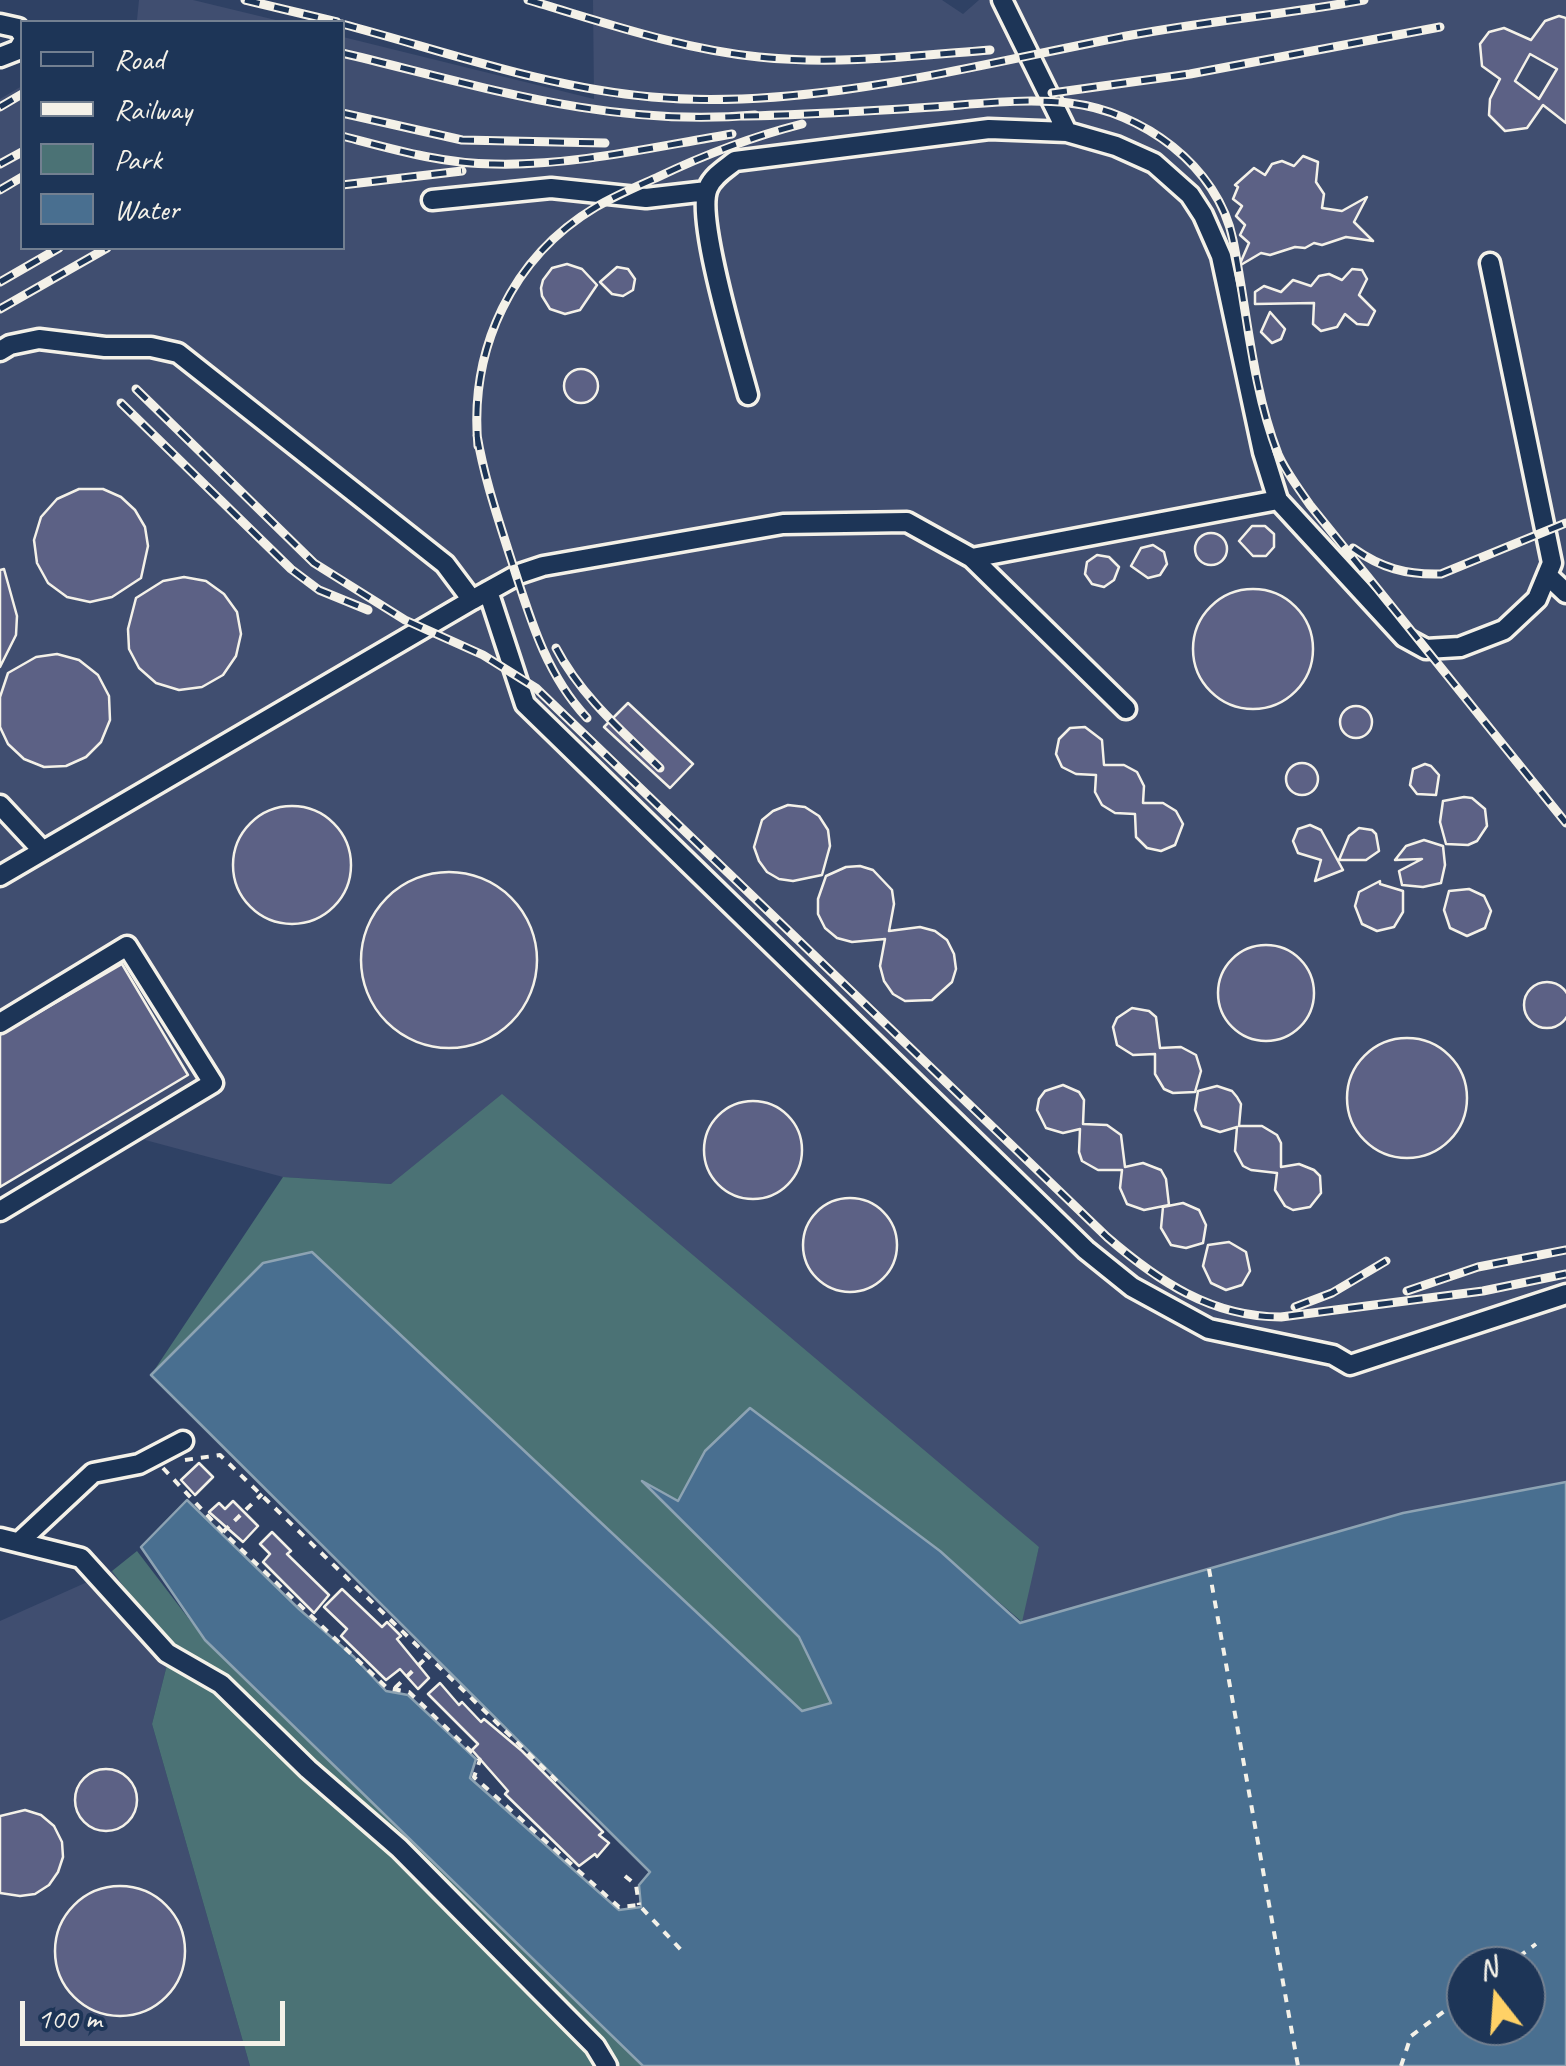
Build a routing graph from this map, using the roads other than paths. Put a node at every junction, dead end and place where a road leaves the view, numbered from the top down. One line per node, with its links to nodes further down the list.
1 (1002, 0): 2 (lane)
2 (1067, 132): 3 (lane); 8 (lane)
3 (706, 190): 4 (lane); 7 (lane)
4 (432, 200)
5 (1490, 263): 10 (lane)
6 (0, 350): 12 (lane)
7 (748, 396)
8 (1278, 500): 9 (lane); 10 (lane)
9 (972, 558): 12 (lane); 13 (lane)
10 (1547, 574): 11 (lane)
11 (1566, 593)
12 (480, 596): 15 (lane); 19 (lane)
13 (1126, 709)
14 (0, 805): 15 (lane)
15 (42, 850): 16 (lane)
16 (0, 876)
17 (0, 1023): 18 (lane)
18 (0, 1211)
19 (1566, 1294)
20 (177, 1444): 21 (lane)
21 (9, 1540): 22 (lane)
22 (607, 2066)

